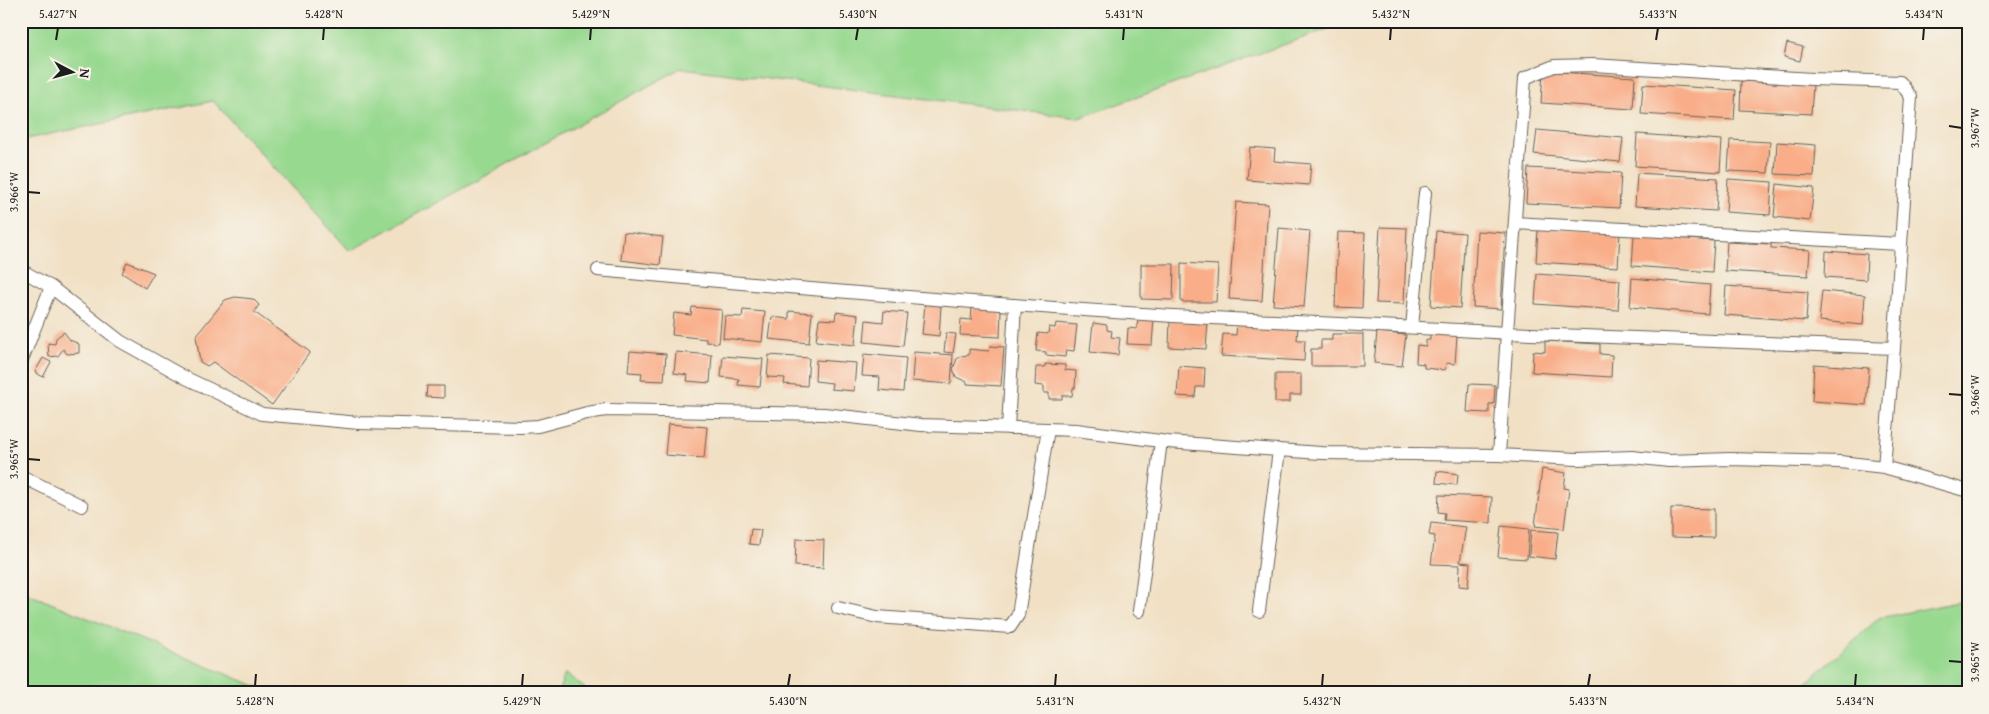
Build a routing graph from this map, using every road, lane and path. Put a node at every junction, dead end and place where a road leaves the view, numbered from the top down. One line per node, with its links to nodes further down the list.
1 (1425, 192): 8 (street)
2 (1515, 223): 3 (street); 3 (street); 9 (street)
3 (1900, 244): 10 (street)
4 (21, 270): 6 (street)
5 (598, 270): 7 (street)
6 (51, 286): 11 (street); 12 (street)
7 (1016, 305): 8 (street); 12 (street)
8 (1412, 327): 9 (street)
9 (1507, 334): 10 (street); 16 (street)
10 (1894, 348): 17 (street)
11 (21, 362)
12 (1008, 428): 13 (street)
13 (1048, 429): 14 (street); 21 (street)
14 (1161, 441): 15 (street); 23 (street)
15 (1279, 450): 16 (street); 22 (street)
16 (1499, 455): 17 (street)
17 (1884, 468): 19 (street)
18 (21, 476): 20 (street)
19 (1968, 491)
20 (82, 506)
21 (838, 608)
22 (1258, 611)
23 (1139, 612)

